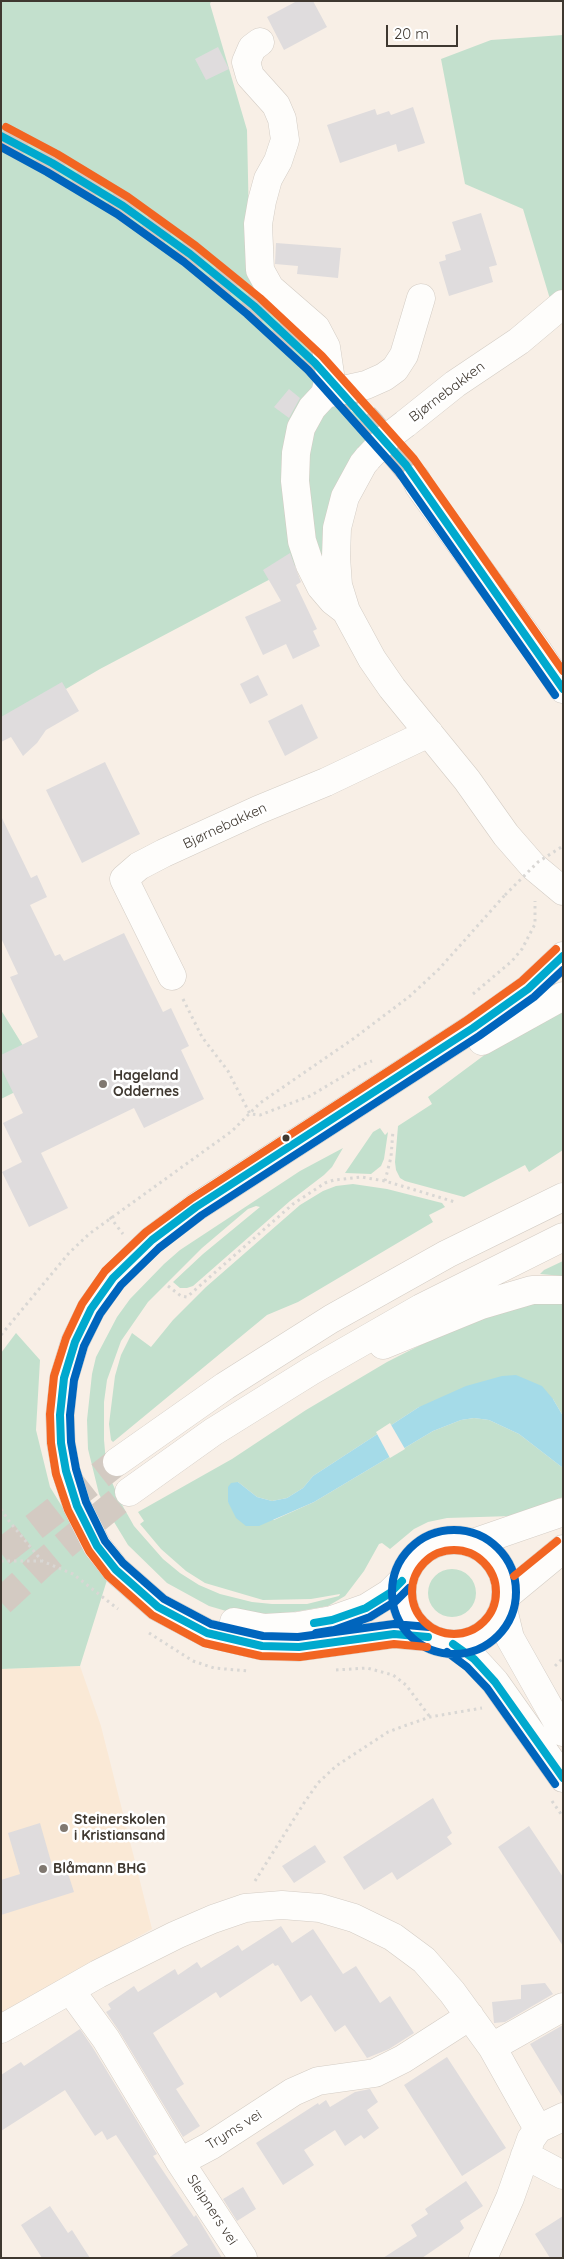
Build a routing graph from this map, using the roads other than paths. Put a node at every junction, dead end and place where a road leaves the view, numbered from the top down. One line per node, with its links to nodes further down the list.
1 (260, 42): 4 (main road, Bjørnebakken)
2 (421, 298): 4 (main road)
3 (563, 304): 5 (main road, Bjørnebakken, bridge)
4 (325, 394): 5 (main road, Bjørnebakken)
5 (346, 611): 8 (main road, Bjørnebakken)
6 (563, 661): 7 (main road)
7 (563, 689)
8 (429, 733): 9 (main road, Bjørnebakken); 11 (main road, Bjørnebakken)
9 (563, 891)
10 (563, 956): 24 (main road)
11 (172, 976)
12 (563, 996): 22 (main road)
13 (556, 1197): 17 (main road)
14 (563, 1237): 16 (main road)
15 (563, 1290): 16 (main road)
16 (311, 1371): 18 (main road)
17 (117, 1462)
18 (129, 1492)
19 (563, 1512): 20 (main road)
20 (473, 1543): 22 (main road); 23 (main road)
21 (563, 1549): 23 (main road)
22 (402, 1581): 24 (main road)
23 (505, 1602): 24 (main road); 25 (main road)
24 (440, 1641): 26 (main road)
25 (563, 1732)
26 (563, 1778)
27 (70, 1991): 29 (main road); 30 (main road); 35 (main road)
28 (563, 2007): 31 (main road)
29 (470, 2016): 31 (main road); 35 (main road, Tryms vei)
30 (2, 2026)
31 (492, 2047): 33 (main road)
32 (563, 2117): 33 (main road)
33 (538, 2129): 34 (main road)
34 (525, 2155): 36 (main road); 38 (main road)
35 (180, 2162): 37 (main road, Sleipners vei)
36 (563, 2175)
37 (243, 2258)
38 (483, 2258)

